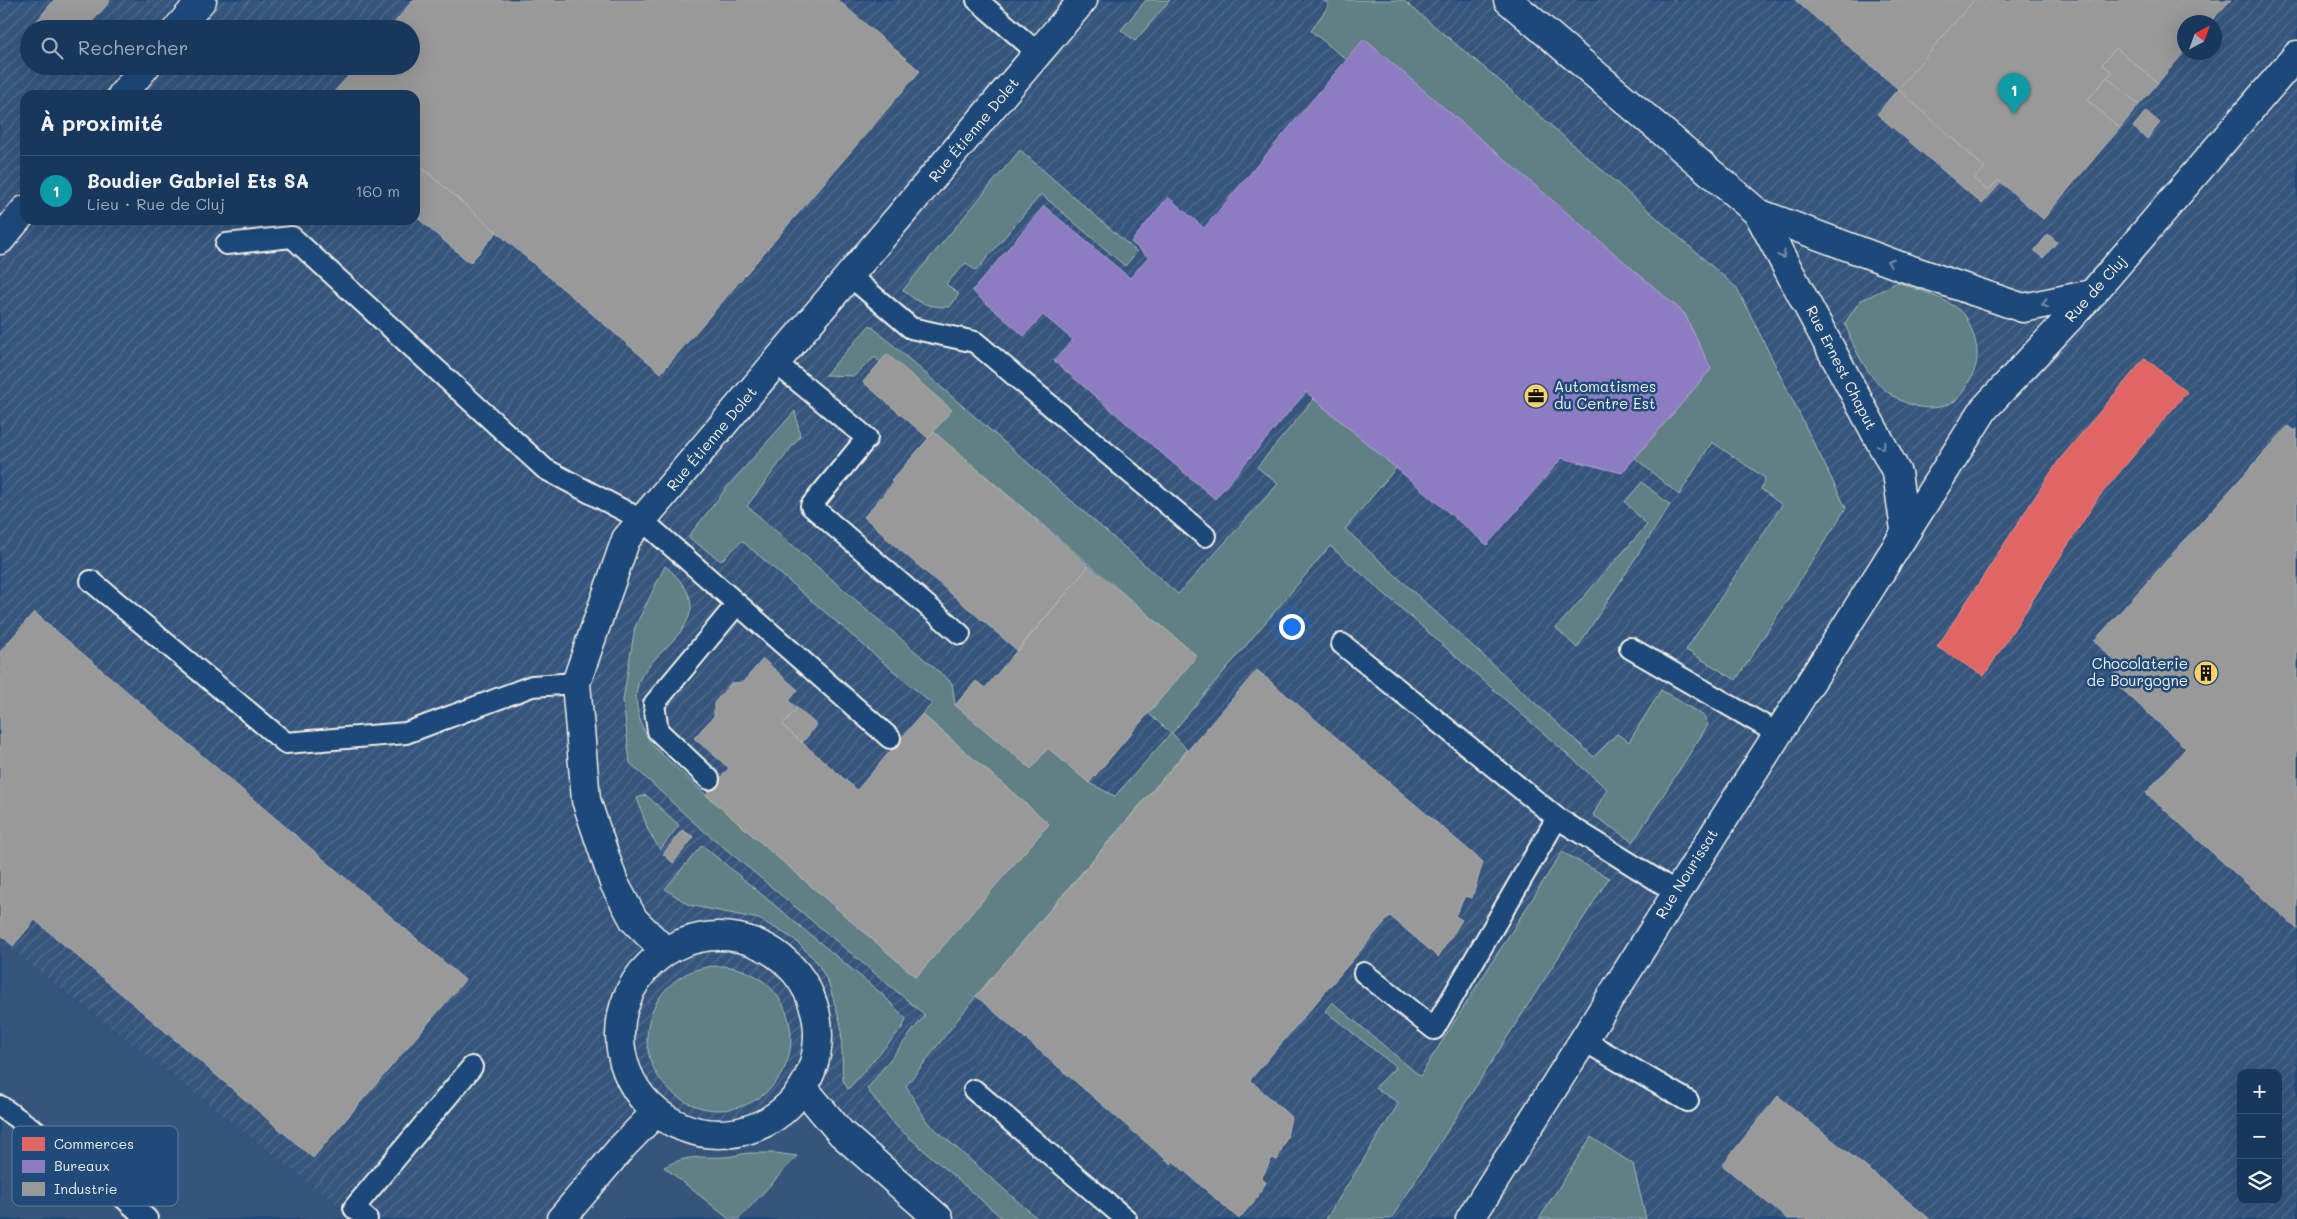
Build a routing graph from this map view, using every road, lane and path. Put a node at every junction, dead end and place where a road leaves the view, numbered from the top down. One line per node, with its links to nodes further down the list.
1 (977, 0): 6 (lane)
2 (1083, 0): 6 (street, Rue Étienne Dolet)
3 (1508, 0): 10 (street, Rue Ernest Chaput)
4 (199, 1): 5 (street)
5 (184, 20)
6 (1038, 53): 14 (street, Rue Étienne Dolet)
7 (2297, 55): 15 (street, Rue de Cluj)
8 (139, 75): 9 (street)
9 (126, 90)
10 (1758, 213): 15 (street, Rue Ernest Chaput, one-way to 10); 18 (street, Rue Ernest Chaput, one-way to 18)
11 (20, 216): 12 (street)
12 (0, 240)
13 (226, 244): 17 (lane)
14 (850, 276): 16 (street, Rue Étienne Dolet); 19 (lane)
15 (2092, 294): 18 (street, Rue de Cluj)
16 (776, 363): 17 (street, Rue Étienne Dolet); 22 (lane)
17 (642, 520): 21 (lane); 25 (street, Rue Étienne Dolet)
18 (1906, 530): 26 (street, Rue Nourissat)
19 (1205, 536)
20 (91, 581): 25 (lane)
21 (737, 604): 27 (lane); 28 (lane)
22 (960, 634)
23 (1342, 644): 29 (lane)
24 (1630, 648): 26 (lane)
25 (576, 683): 31 (street, Rue Étienne Dolet)
26 (1776, 733): 30 (street, Rue Nourissat)
27 (890, 738)
28 (709, 779)
29 (1557, 818): 30 (lane); 32 (lane)
30 (1676, 892): 33 (street, Rue Nourissat)
31 (664, 951): 35 (street); 39 (street)
32 (1364, 974)
33 (1583, 1040): 37 (lane); 47 (street, Rue Nourissat)
34 (472, 1067): 43 (lane)
35 (804, 1089): 39 (street); 45 (street)
36 (974, 1090): 46 (lane)
37 (1688, 1101)
38 (0, 1106): 40 (lane)
39 (655, 1113): 44 (street)
40 (28, 1126)
41 (133, 1206): 42 (lane)
42 (147, 1219)
43 (367, 1219)
44 (562, 1219)
45 (940, 1219)
46 (1126, 1219)
47 (1470, 1219)

